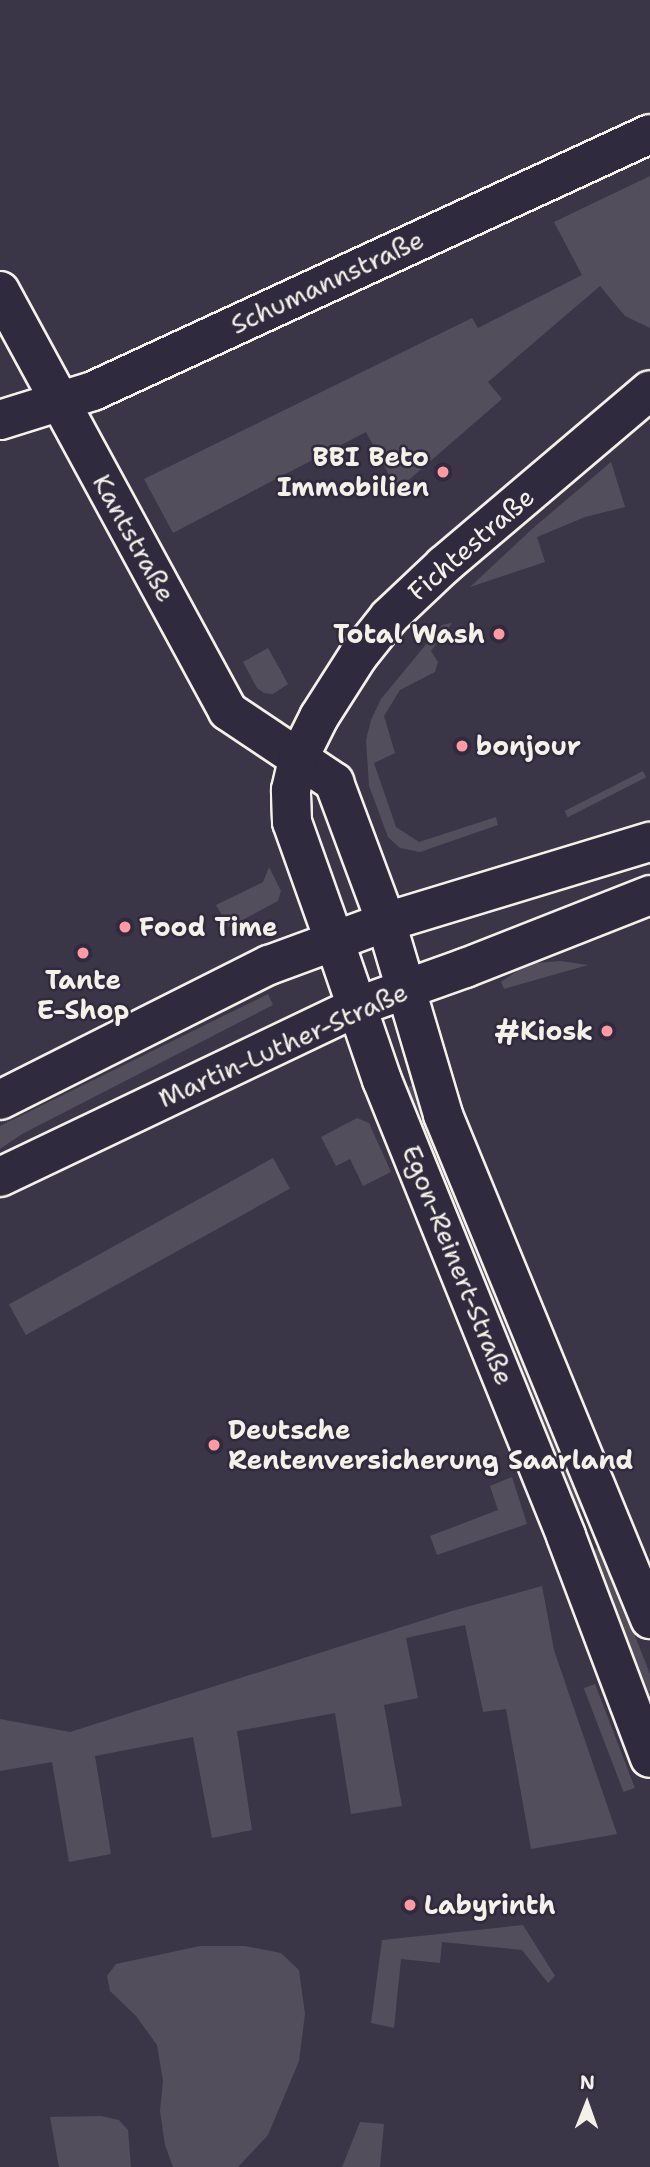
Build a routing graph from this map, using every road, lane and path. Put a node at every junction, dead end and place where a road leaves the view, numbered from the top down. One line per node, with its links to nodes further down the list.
1 (650, 134): 4 (main road, Schumannstraße)
2 (0, 291): 4 (main road, Kantstraße)
3 (650, 390): 6 (main road, Fichtestraße)
4 (60, 403): 5 (main road, Schumannstraße); 6 (main road, Kantstraße)
5 (0, 420)
6 (298, 758): 9 (main road); 10 (main road, Fichtestraße)
7 (650, 842): 9 (main road)
8 (650, 895): 11 (main road, Martin-Luther-Straße)
9 (386, 922): 10 (main road); 11 (main road)
10 (334, 940): 12 (main road, Fichtestraße); 13 (main road)
11 (404, 989): 12 (main road, Martin-Luther-Straße); 15 (main road, Egon-Reinert-Straße)
12 (356, 1007): 14 (main road, Martin-Luther-Straße); 16 (main road, Egon-Reinert-Straße)
13 (0, 1100)
14 (0, 1177)
15 (650, 1619)
16 (650, 1758)

